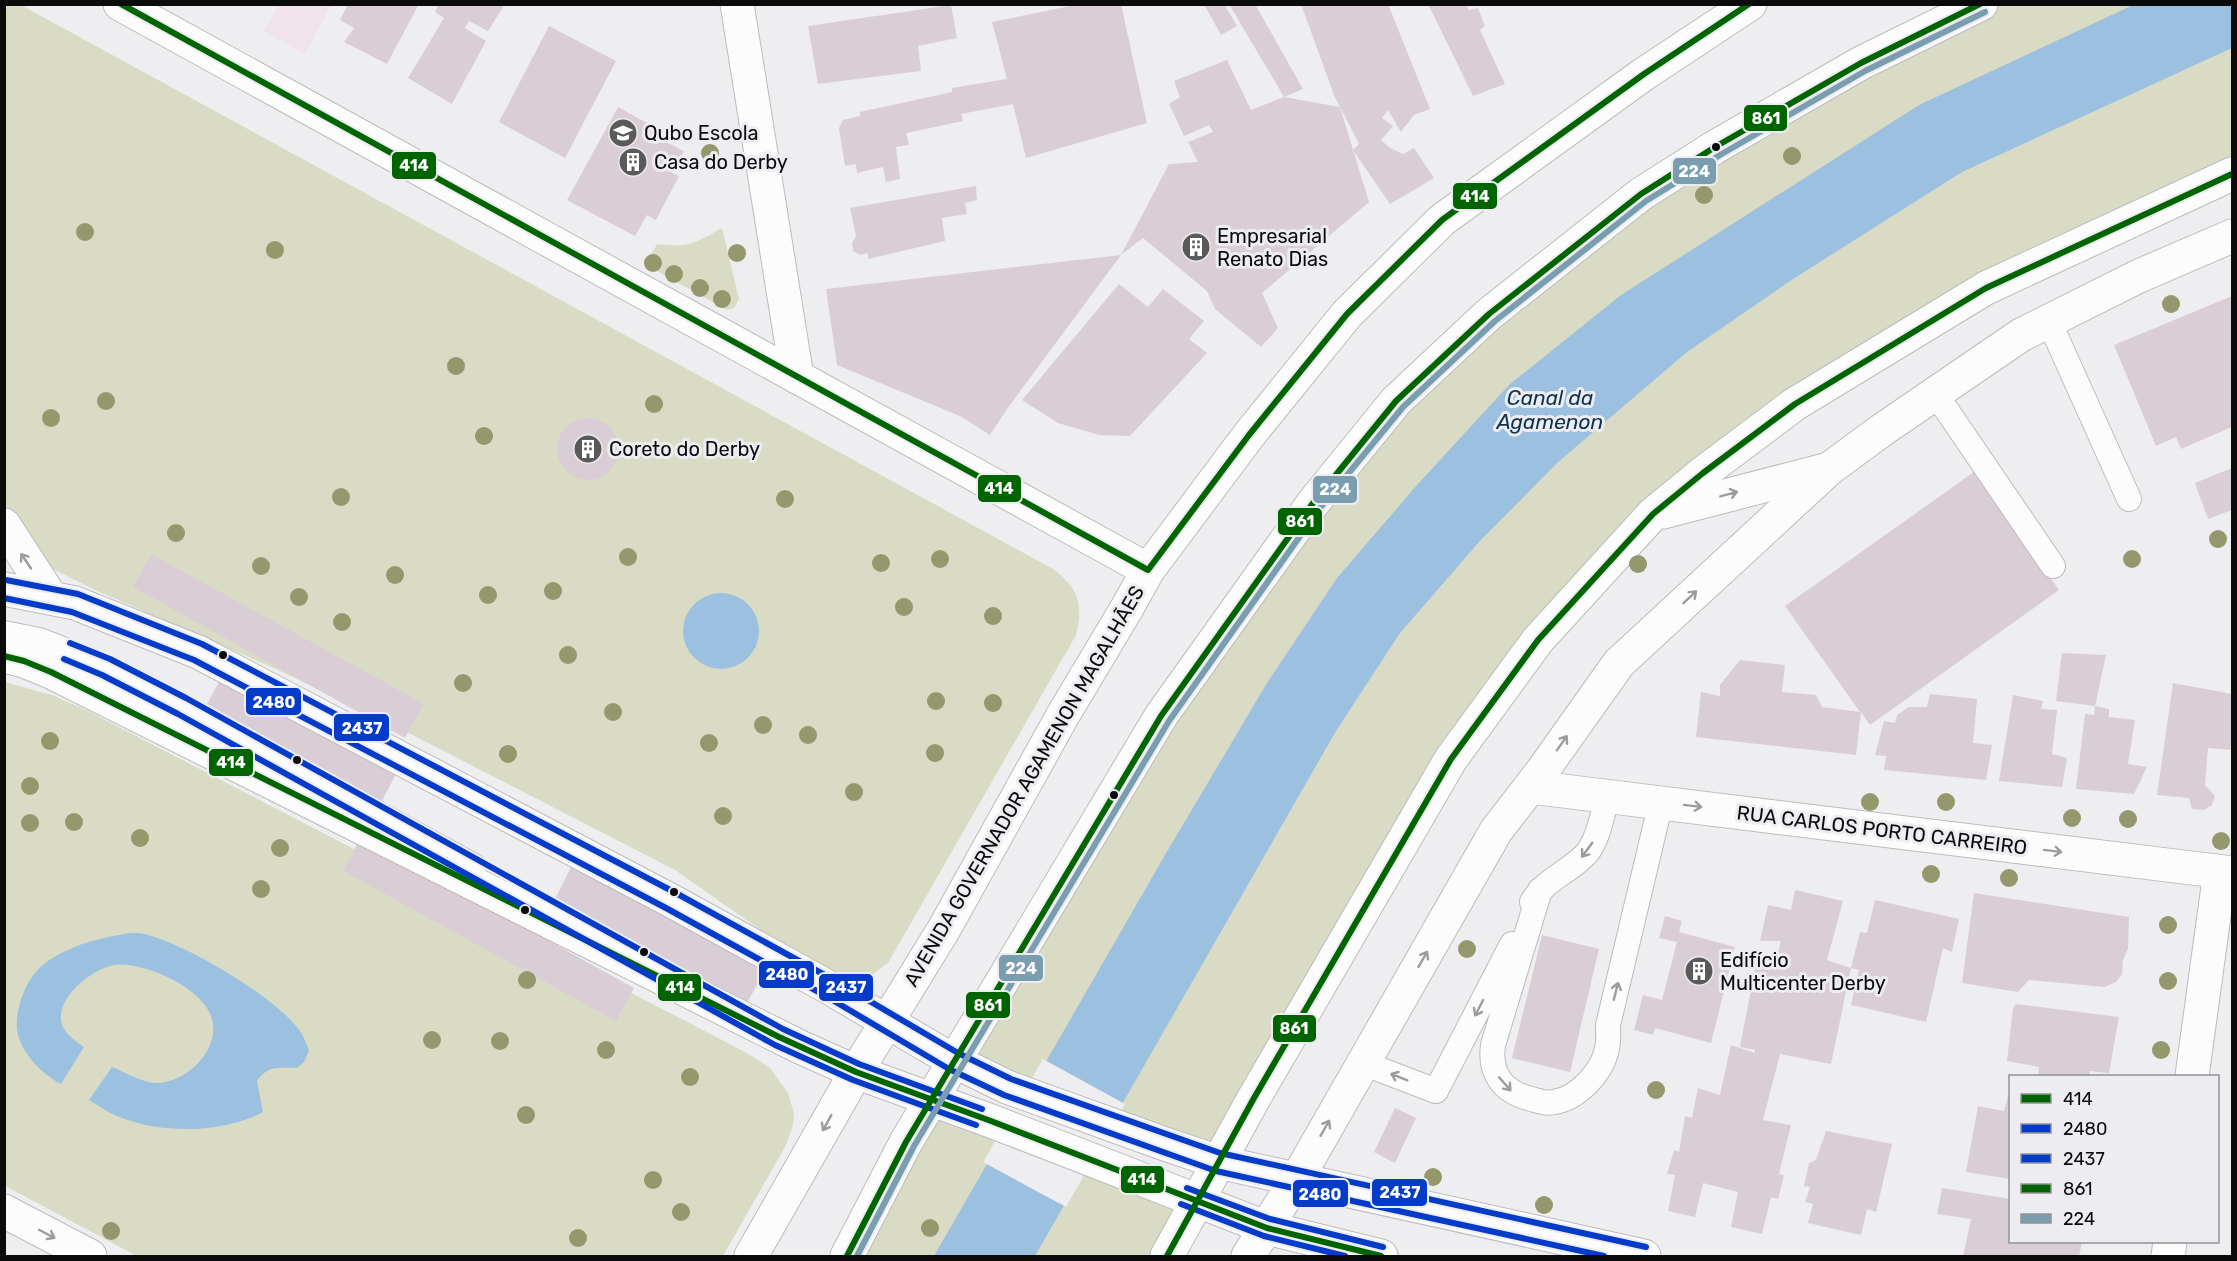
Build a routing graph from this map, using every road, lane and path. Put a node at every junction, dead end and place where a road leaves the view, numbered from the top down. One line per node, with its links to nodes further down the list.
1 (120, 4): 8 (main road)
2 (737, 4): 8 (main road)
3 (1750, 4): 15 (main road, AVENIDA GOVERNADOR AGAMENON MAGALHÃES)
4 (1981, 4): 27 (main road)
5 (2232, 174): 12 (main road)
6 (2232, 236): 7 (main road)
7 (2049, 321): 9 (main road); 11 (lane)
8 (797, 377): 15 (main road)
9 (1935, 393): 10 (main road); 14 (lane)
10 (1828, 469): 12 (main road, one-way to 10); 20 (main road, one-way to 10)
11 (2129, 499)
12 (1653, 514): 32 (main road)
13 (4, 525): 17 (main road, one-way to 13)
14 (2053, 566)
15 (1148, 570): 25 (main road, AVENIDA GOVERNADOR AGAMENON MAGALHÃES)
16 (4, 588): 17 (main road)
17 (50, 596): 25 (main road)
18 (4, 633): 26 (lane)
19 (4, 656): 26 (main road)
20 (1531, 787): 21 (main road, RUA CARLOS PORTO CARREIRO); 28 (main road, one-way to 20)
21 (1608, 796): 22 (main road, RUA CARLOS PORTO CARREIRO); 24 (lane, one-way to 24)
22 (1661, 802): 23 (main road, RUA CARLOS PORTO CARREIRO, one-way to 23); 24 (lane, one-way to 22)
23 (2226, 873): 30 (main road)
24 (1540, 890): 28 (lane, one-way to 28)
25 (886, 1022): 27 (main road); 29 (main road, AVENIDA GOVERNADOR AGAMENON MAGALHÃES)
26 (779, 1037): 29 (main road)
27 (954, 1062): 31 (main road); 32 (main road)
28 (1363, 1062): 33 (main road, one-way to 28)
29 (856, 1072): 31 (main road); 38 (main road, AVENIDA GOVERNADOR AGAMENON MAGALHÃES, one-way to 38)
30 (2192, 1075)
31 (932, 1099): 34 (main road); 39 (main road)
32 (1218, 1162): 33 (main road); 34 (main road)
33 (1297, 1179): 36 (main road); 43 (main road)
34 (1198, 1201): 36 (main road); 40 (main road)
35 (4, 1211): 37 (main road, one-way to 37)
36 (1267, 1227): 41 (main road); 42 (main road)
37 (90, 1257)
38 (751, 1257)
39 (847, 1257)
40 (1167, 1257)
41 (1248, 1257)
42 (1381, 1257)
43 (1644, 1257)

